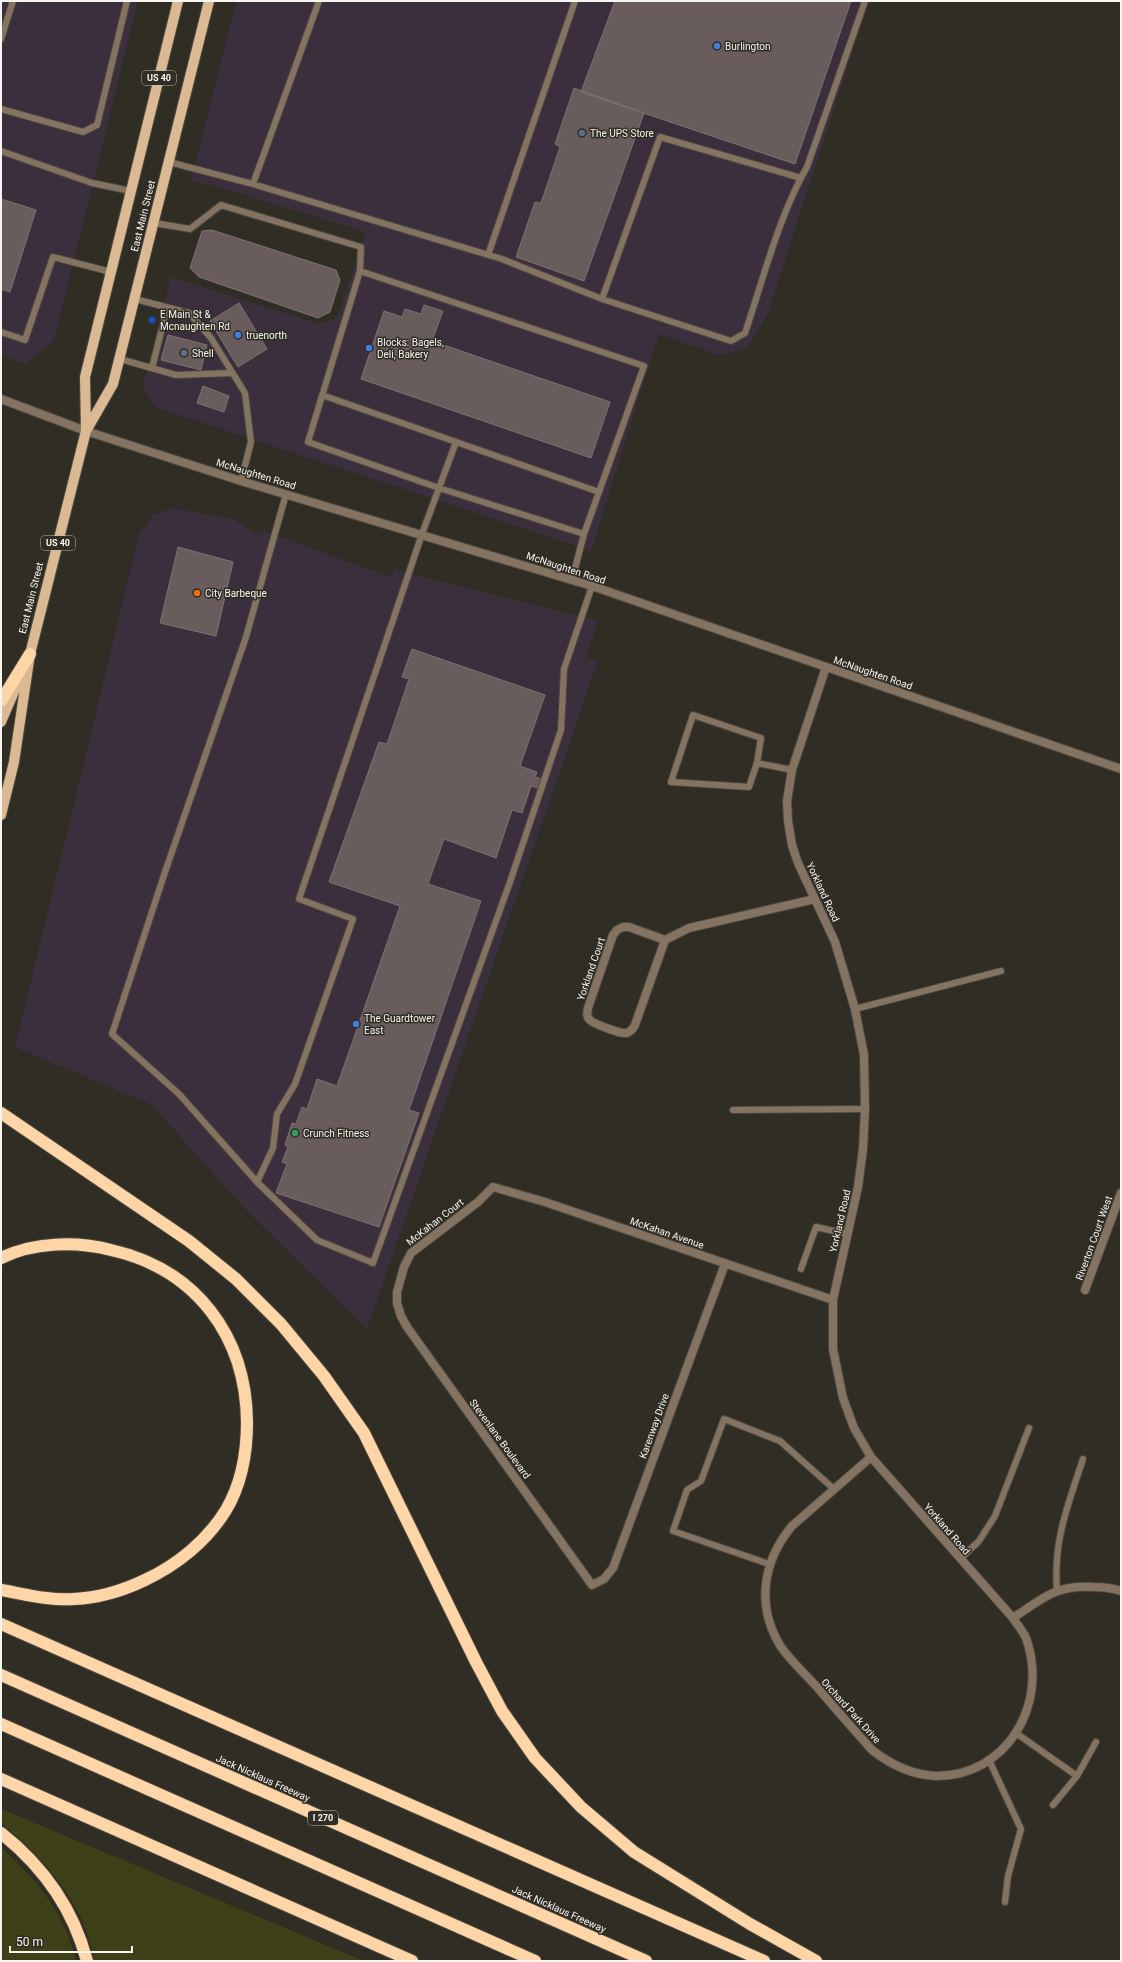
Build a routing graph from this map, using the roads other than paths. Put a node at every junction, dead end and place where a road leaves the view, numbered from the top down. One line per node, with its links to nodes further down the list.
1 (13, 1): 8 (lane)
2 (127, 1): 9 (lane)
3 (178, 1): 14 (main road, East Main Street / US 40)
4 (209, 1): 11 (main road, East Main Street / US 40)
5 (320, 1): 13 (lane)
6 (575, 1): 16 (lane)
7 (866, 1): 12 (lane)
8 (1, 39)
9 (1, 109)
10 (1, 151): 14 (lane)
11 (169, 162): 13 (lane); 15 (main road, East Main Street / US 40)
12 (801, 178): 20 (lane); 20 (lane)
13 (253, 184): 16 (lane)
14 (131, 191): 18 (main road, East Main Street / US 40)
15 (154, 223): 17 (lane); 19 (main road, East Main Street / US 40)
16 (488, 255): 20 (lane)
17 (360, 271): 26 (lane); 32 (lane)
18 (111, 272): 22 (lane); 28 (main road, East Main Street / US 40)
19 (135, 299): 21 (lane); 23 (main road, East Main Street / US 40)
20 (602, 299)
21 (168, 308): 24 (lane); 25 (lane)
22 (1, 332)
23 (120, 359): 24 (lane); 28 (main road, East Main Street / US 40)
24 (152, 368): 25 (lane)
25 (232, 373): 30 (lane)
26 (322, 395): 29 (lane); 31 (lane)
27 (1, 399): 28 (street, McNaughten Road)
28 (86, 431): 30 (street, McNaughten Road); 38 (main road, East Main Street / US 40)
29 (456, 442): 31 (lane); 32 (lane)
30 (241, 480): 33 (street, McNaughten Road)
31 (439, 488): 34 (lane); 35 (lane)
32 (599, 492): 35 (lane)
33 (286, 494): 34 (street, McNaughten Road); 53 (lane)
34 (422, 534): 36 (street, McNaughten Road); 53 (lane)
35 (584, 534): 36 (lane)
36 (572, 580): 37 (street, McNaughten Road)
37 (592, 586): 39 (street, McNaughten Road); 53 (lane)
38 (30, 654): 40 (highway); 41 (main road, East Main Street / US 40); 45 (main road, East Main Street / US 40)
39 (826, 667): 43 (street, McNaughten Road); 44 (street, Yorkland Road)
40 (1, 701)
41 (1, 722)
42 (757, 763): 42 (lane); 44 (lane)
43 (1121, 769)
44 (792, 770): 46 (street, Yorkland Road)
45 (1, 815)
46 (815, 899): 47 (street); 49 (street, Yorkland Road)
47 (665, 940): 47 (street, Yorkland Court)
48 (1000, 971): 49 (lane)
49 (855, 1009): 50 (street, Yorkland Road)
50 (865, 1109): 51 (lane); 56 (street, Yorkland Road)
51 (733, 1110)
52 (1, 1113): 90 (highway)
53 (257, 1182)
54 (493, 1187): 58 (street, McKahan Avenue); 62 (street, McKahan Court)
55 (1121, 1193): 60 (street, Riverton Court West)
56 (847, 1234): 59 (lane); 61 (street, Yorkland Road)
57 (1, 1258): 70 (highway)
58 (725, 1264): 61 (street, McKahan Avenue); 69 (street, Karenway Drive)
59 (801, 1269)
60 (1085, 1290)
61 (833, 1300): 64 (street, Yorkland Road)
62 (397, 1303): 69 (street, Stevenlane Boulevard)
63 (1029, 1428): 67 (lane)
64 (871, 1457): 66 (street, Orchard Park Drive); 67 (street, Yorkland Road)
65 (1083, 1459): 71 (lane)
66 (834, 1489): 68 (street, Orchard Park Drive); 68 (lane)
67 (960, 1560): 73 (street, Yorkland Road)
68 (769, 1564): 79 (street, Orchard Park Drive)
69 (592, 1585)
70 (1, 1590)
71 (1057, 1590): 72 (street); 73 (street)
72 (1121, 1591)
73 (1012, 1618): 77 (street, Orchard Park Drive)
74 (1, 1624): 89 (highway)
75 (1, 1675): 88 (highway, Jack Nicklaus Freeway / I 270)
76 (1, 1724): 87 (highway)
77 (1016, 1733): 79 (street, Orchard Park Drive); 80 (lane)
78 (1096, 1742): 80 (lane)
79 (989, 1760): 84 (lane)
80 (1077, 1776): 82 (lane)
81 (1, 1779): 86 (highway)
82 (1053, 1805)
83 (1, 1833): 85 (highway)
84 (1005, 1902)
85 (87, 1961)
86 (412, 1961)
87 (535, 1961)
88 (646, 1961)
89 (764, 1961)
90 (816, 1961)

